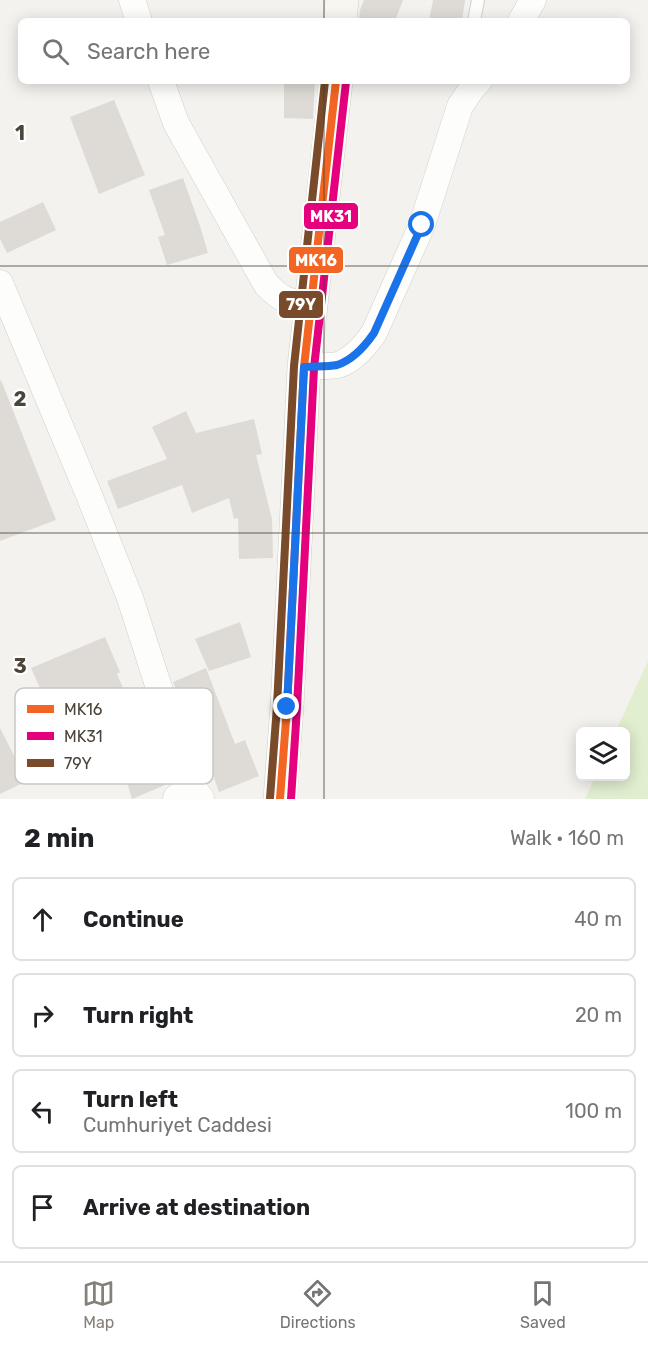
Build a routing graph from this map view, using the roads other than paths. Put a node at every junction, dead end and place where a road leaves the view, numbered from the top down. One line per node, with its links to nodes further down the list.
1 (132, 0): 5 (street)
2 (342, 0): 6 (main road)
3 (478, 0): 7 (lane)
4 (533, 0): 8 (street)
5 (138, 18)
6 (340, 18)
7 (475, 18)
8 (523, 18)
9 (162, 84): 13 (street)
10 (336, 84): 13 (main road)
11 (476, 84): 14 (street)
12 (0, 283): 15 (street)
13 (311, 305): 14 (main road)
14 (304, 367): 16 (main road)
15 (157, 688)
16 (280, 799)

